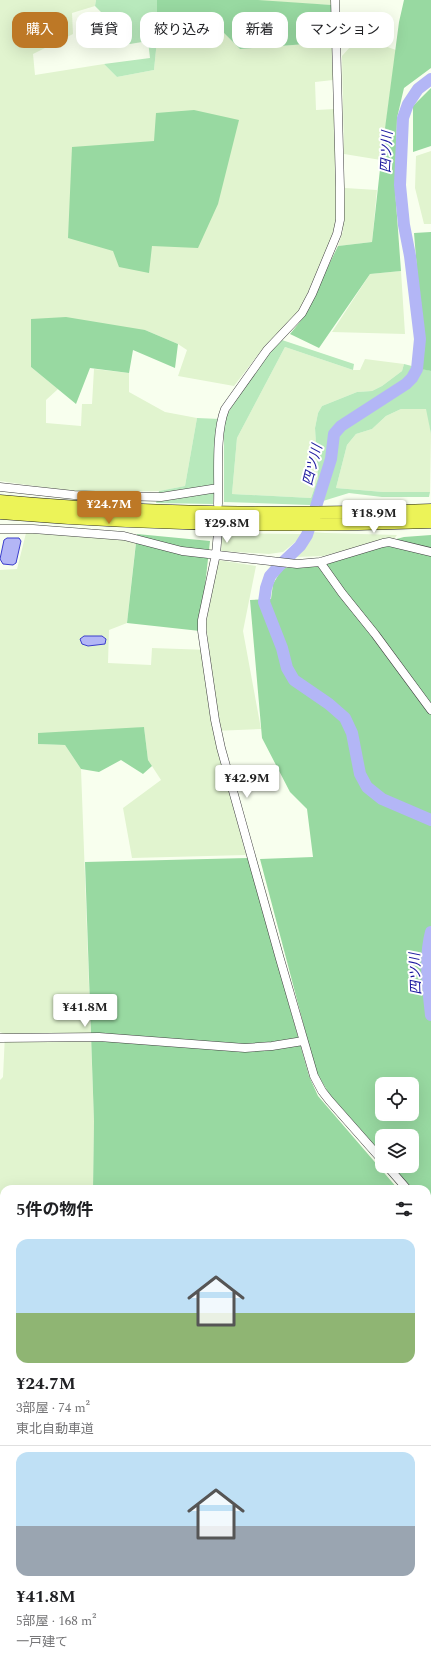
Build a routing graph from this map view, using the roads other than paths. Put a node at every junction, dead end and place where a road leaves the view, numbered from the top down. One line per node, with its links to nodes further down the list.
1 (335, 0): 3 (street)
2 (0, 487): 3 (street)
3 (218, 488): 5 (street)
4 (0, 501): 8 (highway)
5 (218, 504)
6 (431, 510): 8 (highway)
7 (0, 513): 8 (highway)
8 (292, 519): 9 (highway)
9 (431, 522)
10 (0, 529): 13 (street)
11 (218, 532): 13 (street)
12 (431, 552): 14 (street)
13 (216, 554): 14 (street); 17 (street)
14 (320, 562): 15 (street)
15 (431, 710)
16 (0, 1038): 17 (street)
17 (303, 1041): 18 (street)
18 (375, 1152)
19 (393, 1173): 20 (street)
20 (404, 1185)

